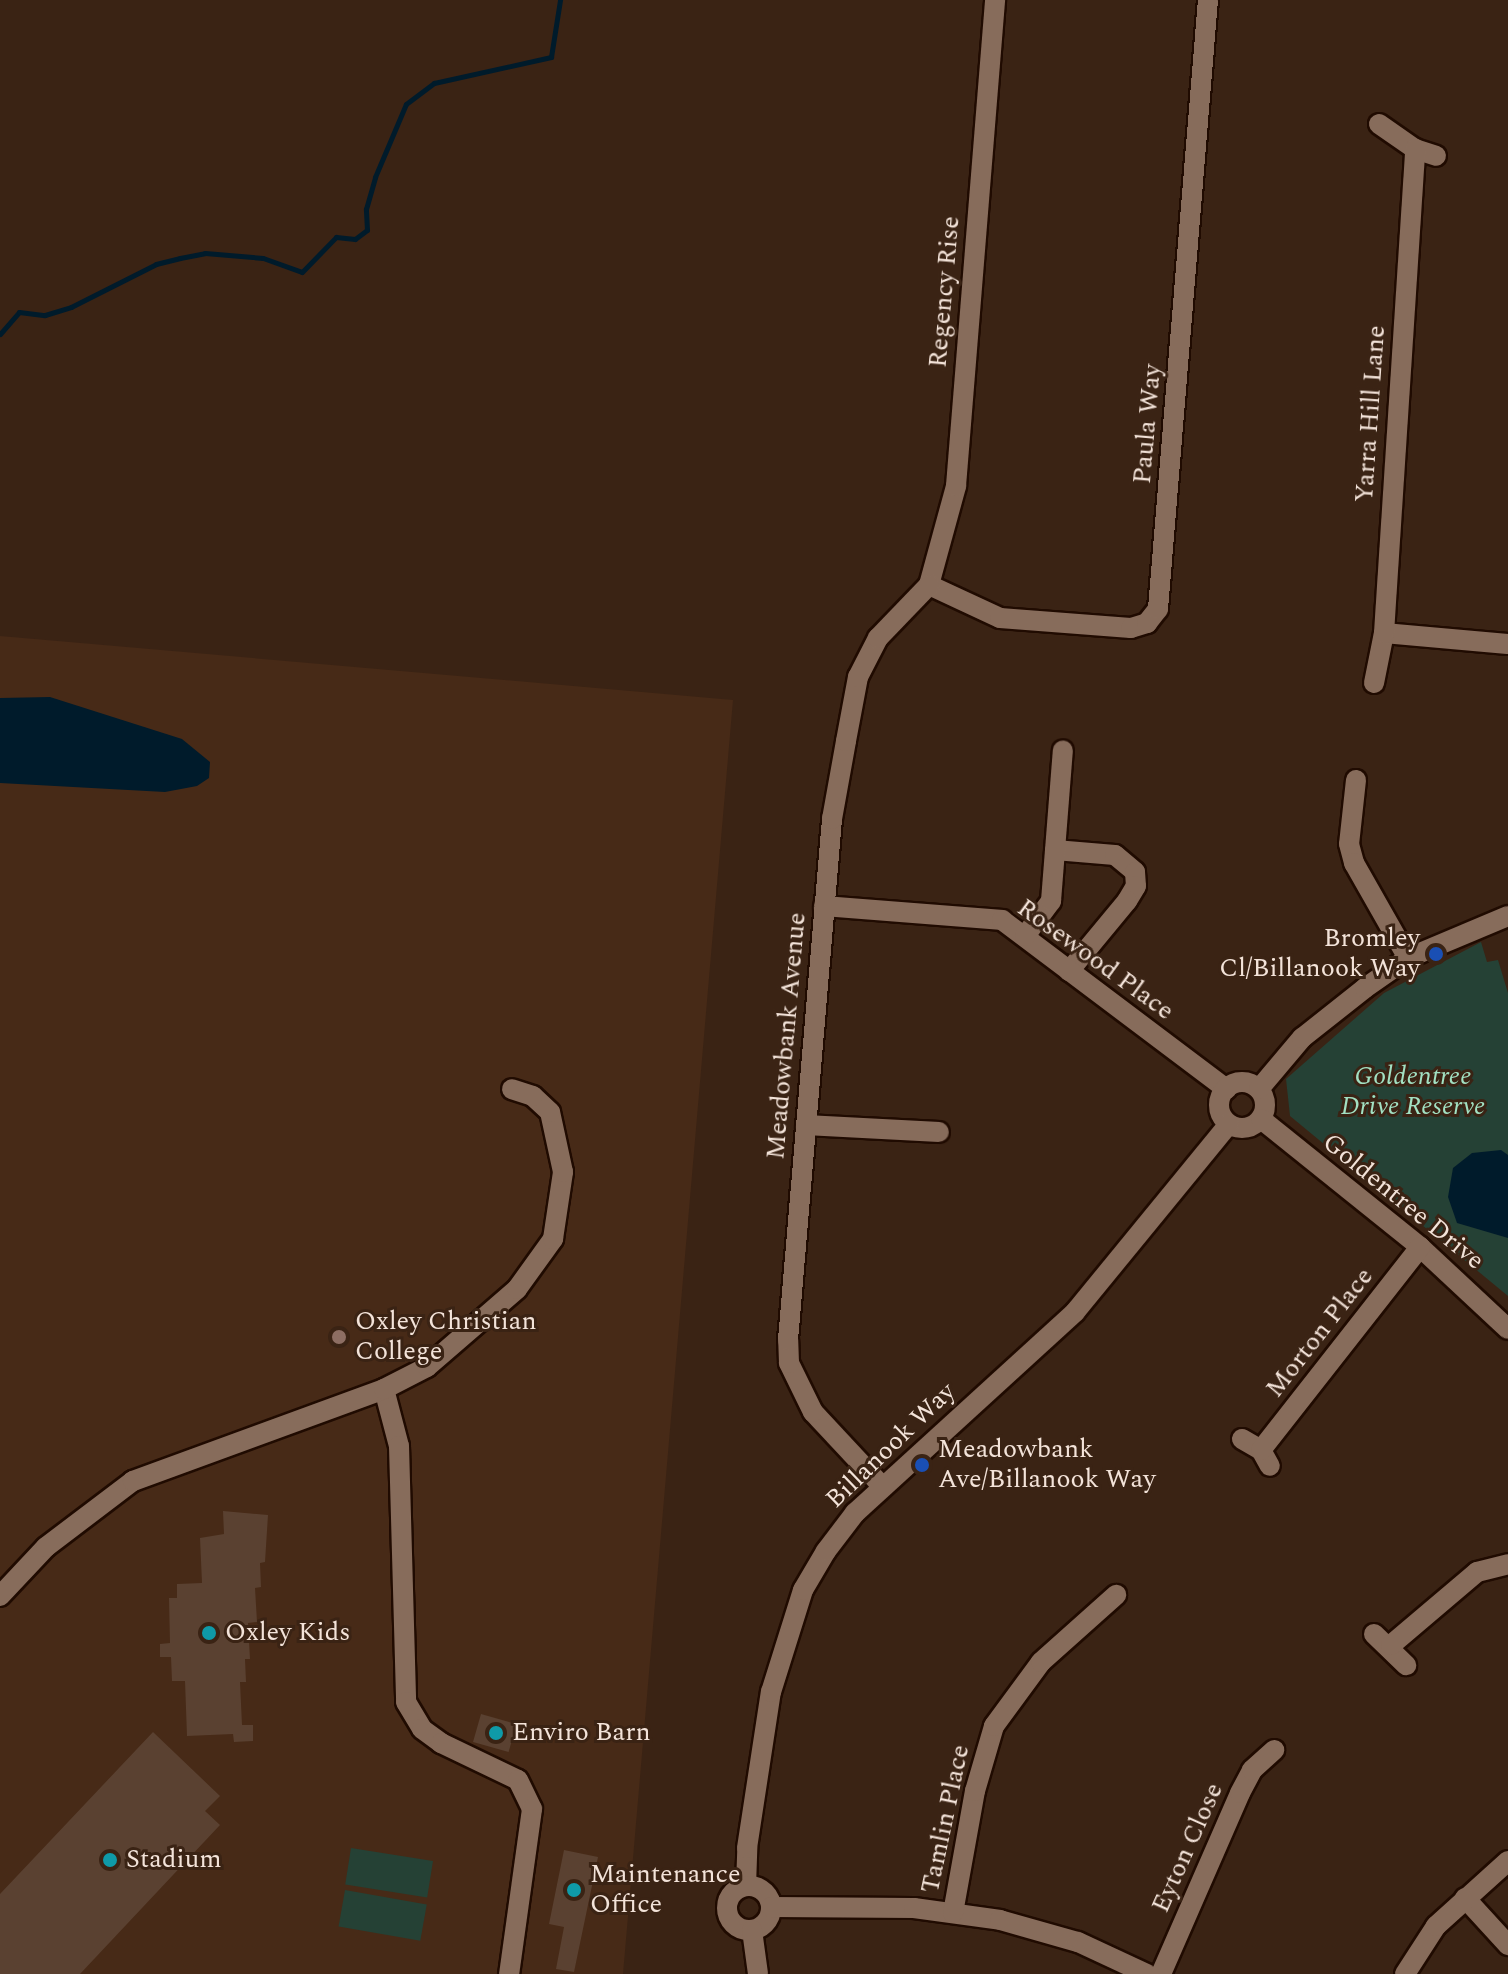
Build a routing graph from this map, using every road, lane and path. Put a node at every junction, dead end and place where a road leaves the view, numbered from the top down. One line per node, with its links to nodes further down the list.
1 (995, 0): 6 (street, Regency Rise)
2 (1208, 0): 6 (street, Paula Way)
3 (1379, 124): 4 (street)
4 (1415, 149): 5 (street); 7 (street, Yarra Hill Lane)
5 (1436, 156)
6 (929, 585): 13 (street, Meadowbank Avenue)
7 (1384, 633): 8 (street); 9 (street, Yarra Hill Lane)
8 (1508, 644)
9 (1374, 683)
10 (1063, 750): 12 (street)
11 (1356, 780): 16 (street)
12 (1055, 850): 15 (street); 17 (street)
13 (824, 906): 15 (street, Rosewood Place); 23 (street, Meadowbank Avenue)
14 (1508, 916): 16 (street)
15 (1025, 936): 17 (street, Rosewood Place)
16 (1408, 958): 20 (street)
17 (1069, 971): 19 (street, Rosewood Place)
18 (512, 1089): 27 (street)
19 (1226, 1089): 20 (street); 22 (street)
20 (1259, 1089): 21 (street)
21 (1261, 1119): 22 (street); 25 (street, Goldentree Drive)
22 (1229, 1124): 29 (street, Billanook Way)
23 (806, 1125): 24 (street); 29 (street, Meadowbank Avenue)
24 (939, 1132)
25 (1420, 1247): 26 (street, Goldentree Drive); 28 (street, Morton Place)
26 (1508, 1329)
27 (384, 1389): 32 (street); 42 (street)
28 (1242, 1439)
29 (882, 1486): 36 (street, Billanook Way)
30 (1508, 1564): 33 (street)
31 (1116, 1595): 39 (street, Tamlin Place)
32 (0, 1596)
33 (1406, 1665)
34 (1274, 1750): 45 (street, Eyton Close)
35 (1508, 1861): 37 (street)
36 (746, 1886): 38 (street); 40 (street)
37 (1465, 1898): 41 (street); 46 (street)
38 (771, 1907): 39 (street); 40 (street)
39 (953, 1913): 44 (street)
40 (752, 1930): 43 (street)
41 (1508, 1945)
42 (509, 1974)
43 (758, 1974)
44 (1147, 1974)
45 (1161, 1974)
46 (1405, 1974)

